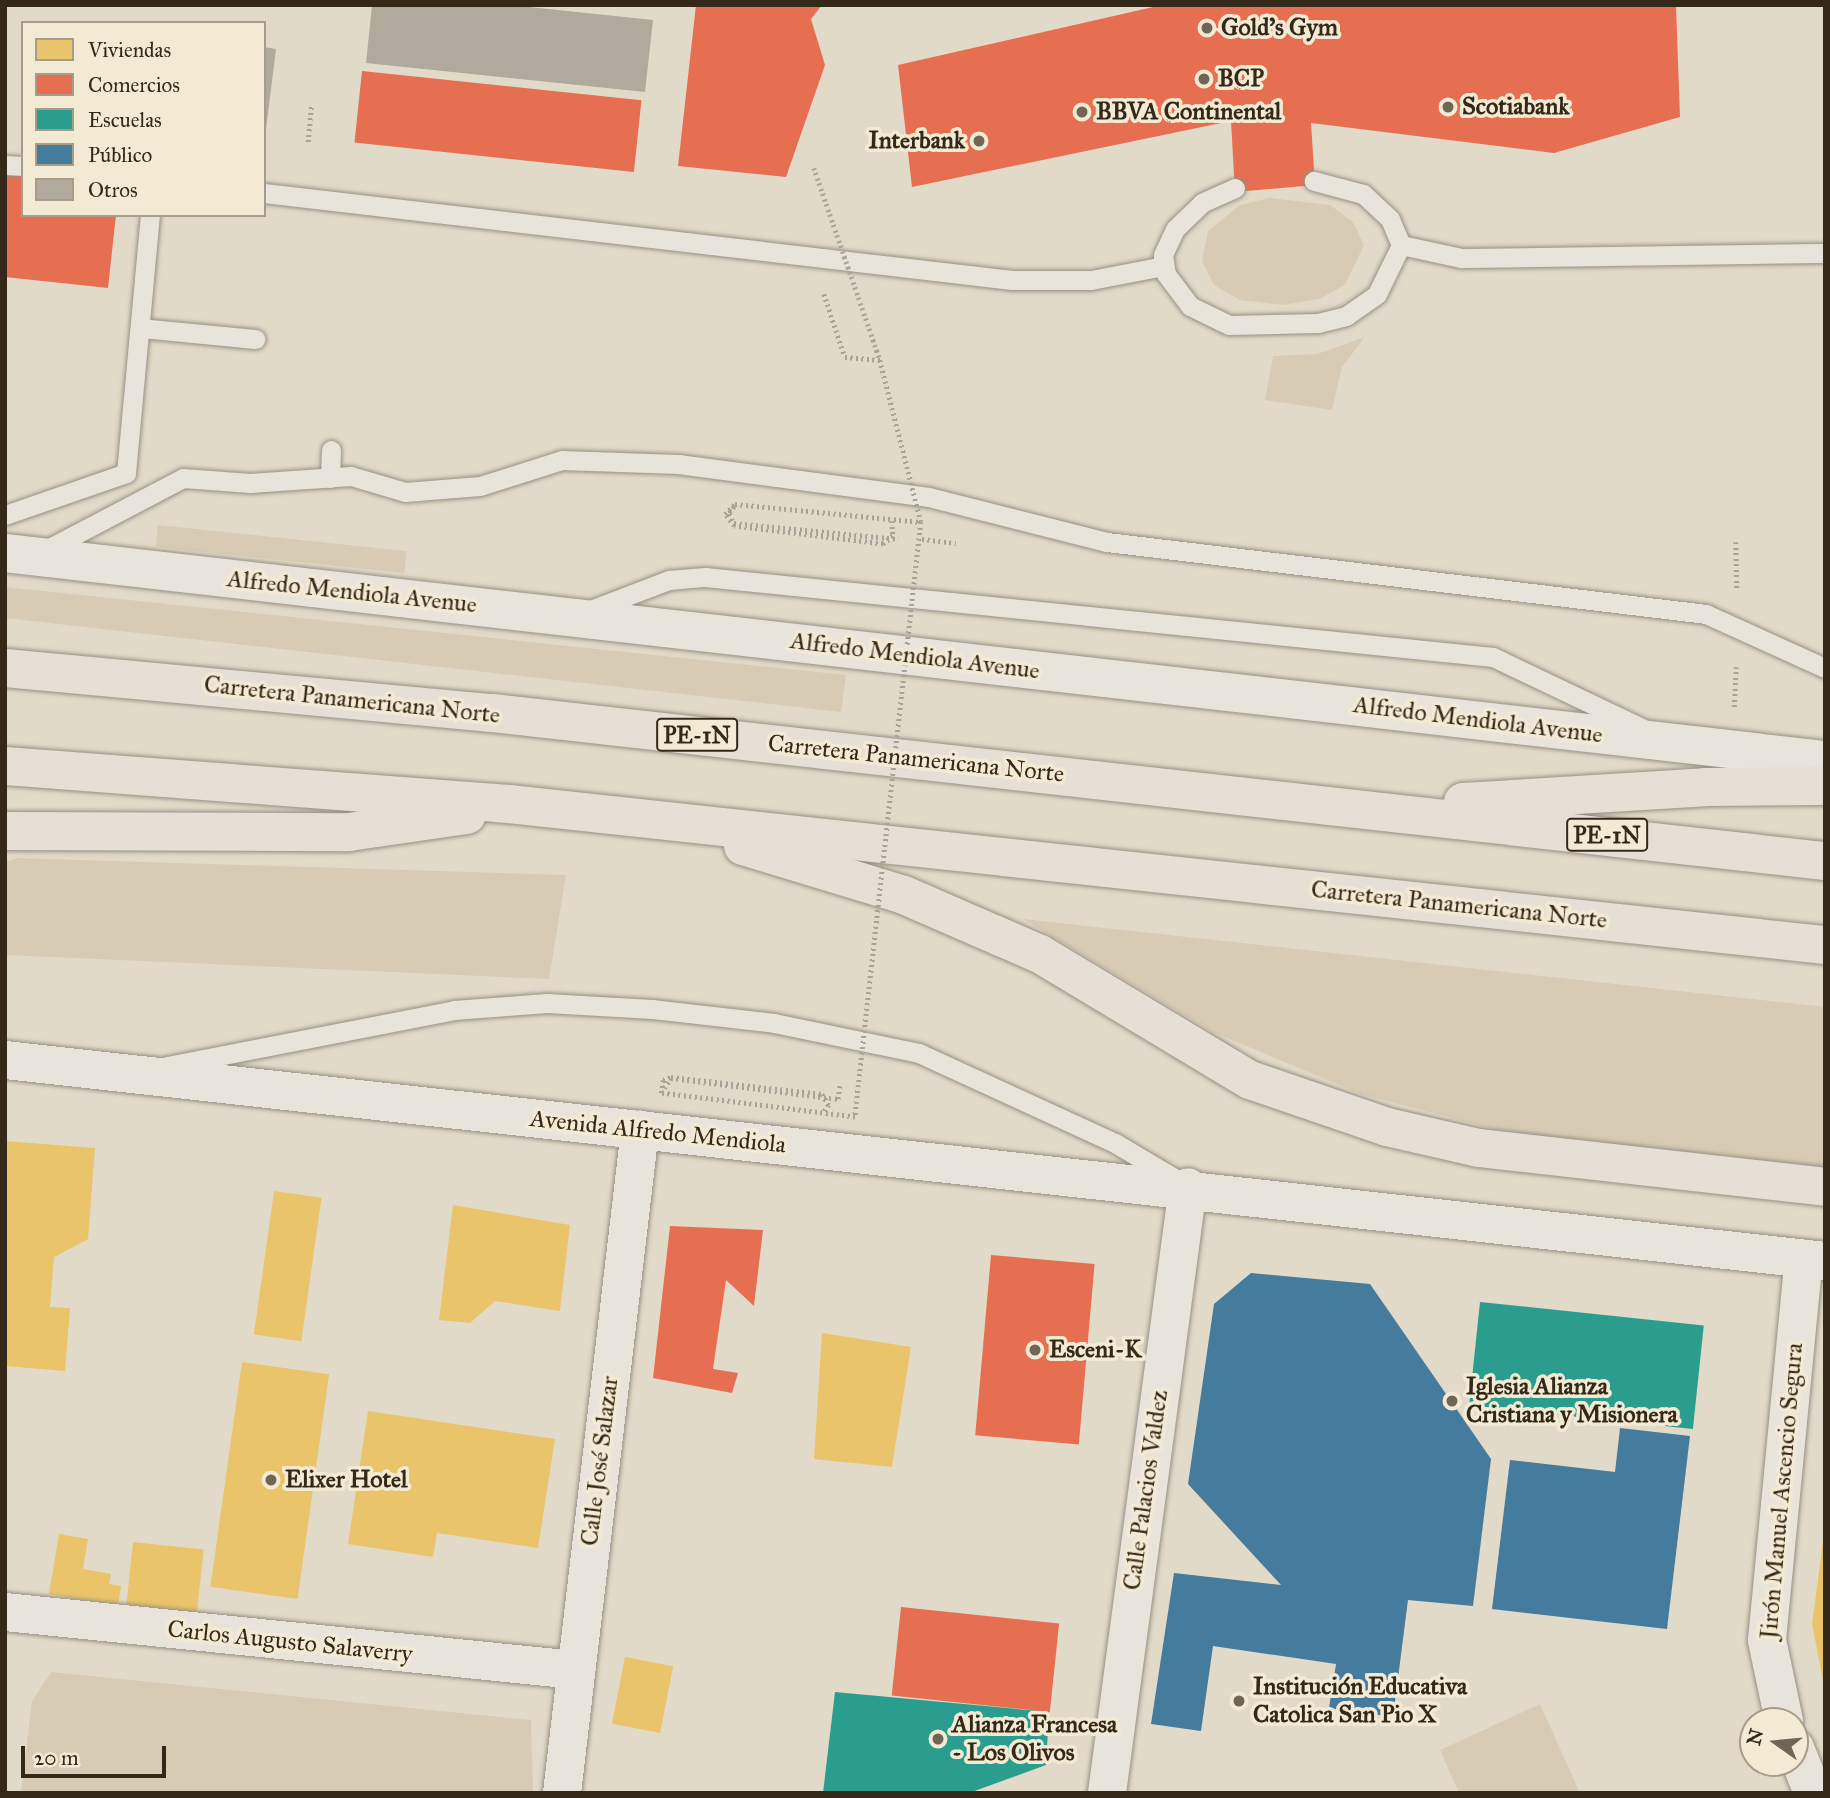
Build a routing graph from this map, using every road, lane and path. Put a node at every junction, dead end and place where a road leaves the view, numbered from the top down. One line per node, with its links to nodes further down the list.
1 (311, 104): 2 (path)
2 (308, 142)
3 (814, 168): 14 (path, bridge)
4 (1314, 181): 8 (lane)
5 (1235, 188): 11 (lane)
6 (266, 193): 10 (lane)
7 (150, 217): 12 (lane)
8 (1401, 245): 9 (lane); 11 (lane)
9 (1825, 253)
10 (812, 260): 11 (lane); 14 (path)
11 (1164, 266)
12 (141, 328): 13 (lane); 17 (lane)
13 (255, 340)
14 (880, 360): 18 (path, bridge)
15 (331, 450): 16 (lane)
16 (330, 478): 22 (lane); 25 (lane)
17 (5, 514)
18 (921, 522): 19 (path, bridge); 20 (path, bridge)
19 (922, 538): 21 (path); 40 (path, bridge)
20 (898, 539)
21 (940, 541)
22 (19, 554): 23 (main road, Alfredo Mendiola Avenue)
23 (572, 617): 26 (main road, Alfredo Mendiola Avenue); 26 (lane)
24 (5, 668): 31 (highway, Carretera Panamericana Norte / PE-1N)
25 (1825, 668)
26 (1671, 743): 27 (main road, Alfredo Mendiola Avenue)
27 (1825, 760)
28 (5, 766): 30 (highway, Carretera Panamericana Norte)
29 (1825, 786): 31 (highway)
30 (509, 804): 32 (highway, Carretera Panamericana Norte); 33 (highway)
31 (1389, 810): 34 (highway, Carretera Panamericana Norte / PE-1N)
32 (654, 819): 35 (highway, Carretera Panamericana Norte); 43 (highway)
33 (5, 831)
34 (1825, 861)
35 (1825, 945)
36 (5, 1060): 37 (main road)
37 (128, 1074): 41 (main road, Avenida Alfredo Mendiola); 42 (lane)
38 (840, 1083): 39 (path)
39 (838, 1099)
40 (824, 1112)
41 (640, 1130): 42 (main road, Avenida Alfredo Mendiola); 46 (main road, Calle José Salazar)
42 (1188, 1187): 44 (main road); 48 (main road, Calle Palacios Valdez)
43 (1825, 1187)
44 (1814, 1260): 47 (main road, Jirón Manuel Ascencio Segura)
45 (5, 1612): 46 (main road, Carlos Augusto Salaverry)
46 (575, 1670): 49 (main road, Calle José Salazar)
47 (1781, 1707)
48 (1105, 1792)
49 (562, 1793)

